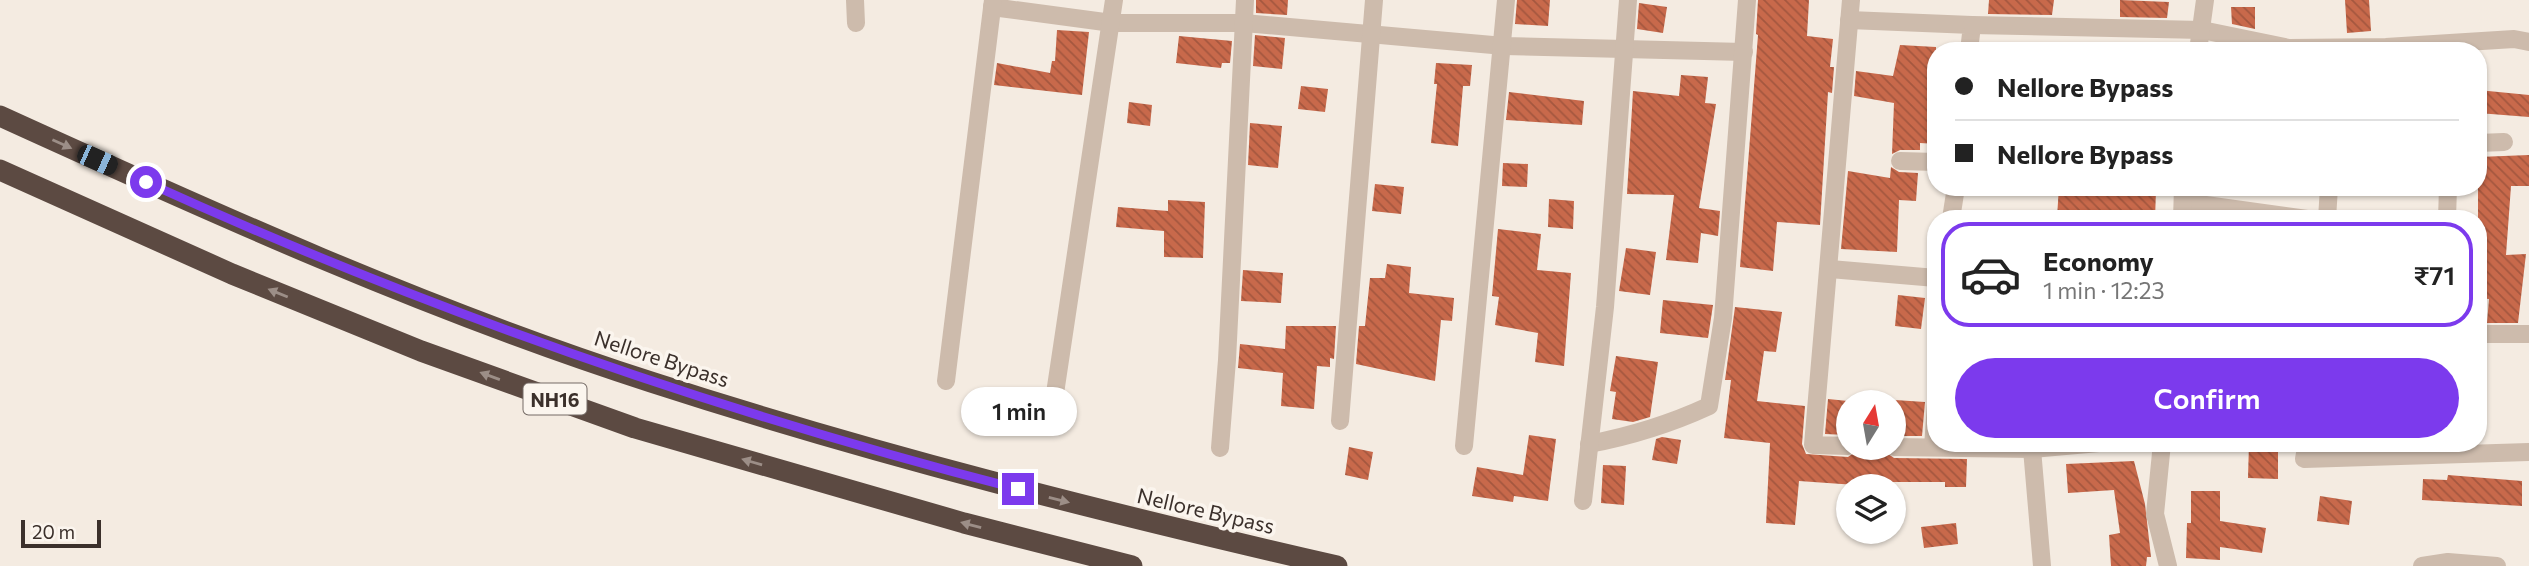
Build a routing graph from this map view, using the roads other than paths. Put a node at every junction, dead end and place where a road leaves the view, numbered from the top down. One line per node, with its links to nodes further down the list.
1 (855, 0): 12 (street)
2 (1114, 0): 13 (street)
3 (1245, 0): 14 (street)
4 (1374, 0): 17 (street)
5 (1506, 0): 23 (street)
6 (1628, 0): 24 (street)
7 (1746, 0): 25 (street)
8 (1851, 0): 11 (street)
9 (2205, 0): 16 (street)
10 (993, 3): 13 (street); 38 (street)
11 (1849, 20): 15 (street); 34 (street)
12 (856, 23)
13 (1112, 23): 14 (street); 39 (street)
14 (1244, 23): 17 (street); 46 (street)
15 (1972, 25): 16 (street); 18 (street)
16 (2202, 30): 19 (street); 20 (street)
17 (1372, 34): 23 (street); 40 (street)
18 (1970, 42)
19 (2200, 42)
20 (2260, 42)
21 (2487, 42): 22 (street)
22 (2529, 42)
23 (1504, 46): 24 (street); 42 (street)
24 (1624, 47): 25 (street); 41 (street)
25 (1744, 52): 41 (street)
26 (0, 116): 53 (highway, Nellore Bypass / NH16, one-way to 53)
27 (2504, 142): 28 (street)
28 (2487, 143)
29 (1900, 161): 30 (street)
30 (1927, 162)
31 (0, 170): 52 (highway, NH16, one-way to 31)
32 (2183, 203): 33 (street)
33 (2237, 210)
34 (1830, 269): 35 (street); 43 (street)
35 (1927, 277)
36 (2487, 334): 37 (street)
37 (2529, 334)
38 (946, 380)
39 (1051, 419)
40 (1340, 421)
41 (1589, 444): 51 (street)
42 (1464, 446)
43 (1836, 446)
44 (1906, 447): 45 (street)
45 (1927, 447)
46 (1220, 448)
47 (2032, 452): 54 (street)
48 (2161, 452): 55 (street)
49 (2305, 452): 50 (street)
50 (2529, 452)
51 (1583, 501)
52 (1132, 566)
53 (1337, 566)
54 (2042, 566)
55 (2168, 566)
56 (2421, 566): 57 (street)
57 (2497, 566)

